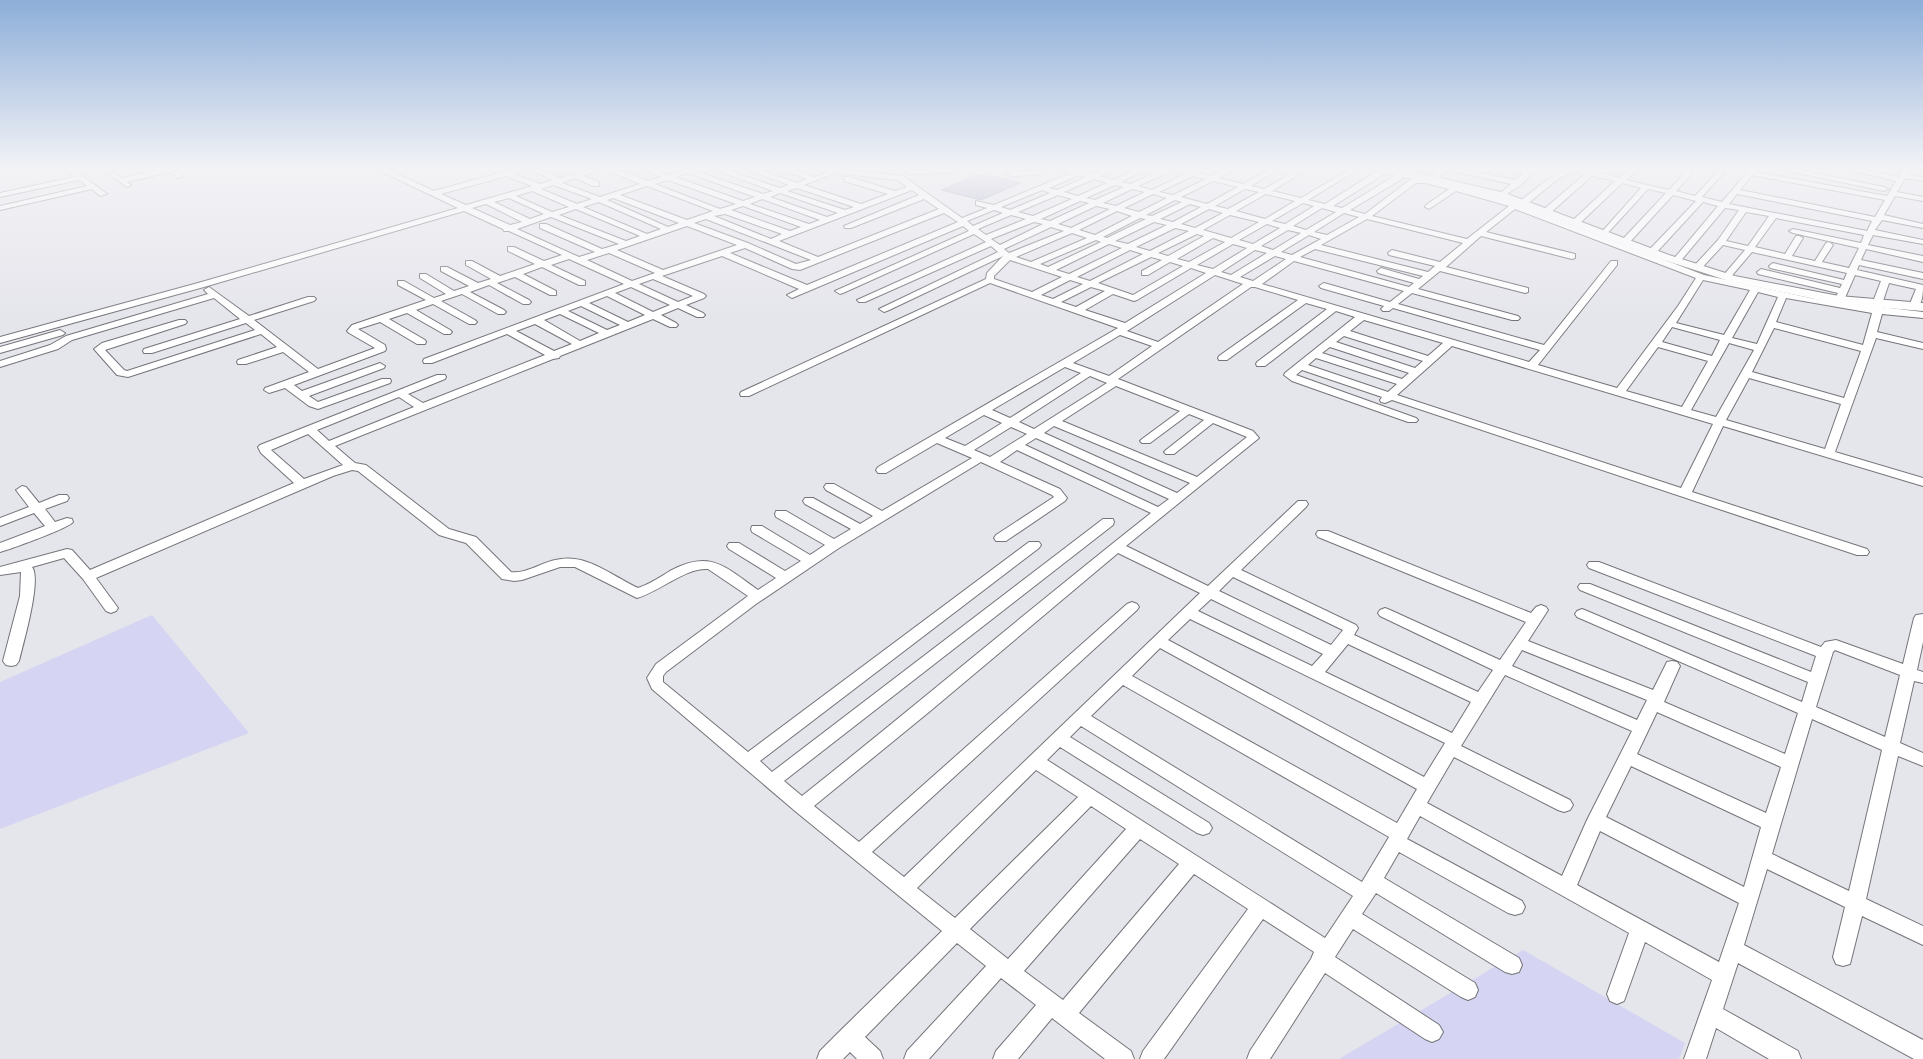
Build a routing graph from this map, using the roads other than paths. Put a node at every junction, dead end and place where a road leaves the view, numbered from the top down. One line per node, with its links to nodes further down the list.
1 (436, 218): 165 (street)
2 (484, 218): 65 (street)
3 (522, 218): 52 (street)
4 (541, 218): 52 (street)
5 (561, 218): 88 (street)
6 (605, 218): 77 (street)
7 (643, 218): 67 (street)
8 (673, 218): 56 (street)
9 (704, 218): 56 (street)
10 (712, 218): 84 (street)
11 (743, 218): 73 (street)
12 (785, 218): 63 (street)
13 (824, 218): 50 (street)
14 (832, 218): 50 (street)
15 (867, 218): 60 (street)
16 (924, 218): 114 (street)
17 (957, 218): 53 (street)
18 (970, 218): 53 (street)
19 (1000, 218): 68 (street)
20 (1064, 218): 57 (street)
21 (1097, 218): 69 (street)
22 (1132, 218): 78 (street)
23 (1186, 218): 58 (street)
24 (1220, 218): 70 (street)
25 (1252, 218): 54 (street)
26 (1272, 218): 54 (street)
27 (1302, 218): 64 (street)
28 (1331, 218): 71 (street)
29 (1362, 218): 79 (street)
30 (1376, 218): 85 (street)
31 (1499, 218): 61 (street)
32 (1555, 218): 137 (street)
33 (1563, 218): 55 (street)
34 (1580, 218): 55 (street)
35 (1617, 218): 74 (street)
36 (1646, 218): 86 (street)
37 (1681, 218): 100 (street)
38 (1710, 218): 115 (street)
39 (1718, 218): 80 (street)
40 (1734, 218): 80 (street)
41 (1773, 218): 95 (street)
42 (1779, 218): 66 (street)
43 (1866, 218): 51 (street)
44 (1874, 218): 51 (street)
45 (1874, 218): 51 (street)
46 (1882, 218): 51 (street)
47 (1922, 218): 51 (street)
48 (1034, 219): 57 (street); 81 (street)
49 (1154, 219): 58 (street); 82 (street)
50 (828, 220): 63 (street)
51 (1879, 220): 62 (street); 66 (street); 66 (street); 75 (street); 87 (street); 97 (street); 109 (street); 112 (street)
52 (529, 222): 65 (street)
53 (962, 222): 68 (street); 110 (street)
54 (1266, 222): 64 (street); 83 (street)
55 (1575, 223): 74 (street)
56 (688, 224): 67 (street); 90 (street)
57 (1051, 224): 69 (street); 102 (street)
58 (1174, 225): 70 (street); 93 (street)
59 (543, 226): 98 (street)
60 (848, 226)
61 (1488, 226): 72 (street); 89 (street)
62 (1923, 226)
63 (809, 227): 73 (street)
64 (1288, 227): 71 (street); 94 (street)
65 (507, 229): 105 (street)
66 (1797, 229): 107 (street)
67 (669, 230): 77 (street)
68 (974, 230): 81 (street); 122 (street)
69 (1072, 230): 78 (street); 102 (street)
70 (1196, 231): 76 (street); 104 (street)
71 (1308, 232): 79 (street); 99 (street)
72 (1479, 233): 85 (street); 106 (street)
73 (790, 234): 84 (street)
74 (1602, 234): 86 (street)
75 (1923, 234)
76 (1212, 235): 83 (street); 111 (street)
77 (648, 237): 88 (street)
78 (1096, 237): 82 (street); 120 (street)
79 (1329, 238): 92 (street)
80 (1713, 239): 95 (street); 115 (street); 137 (street)
81 (988, 240): 102 (street); 133 (street)
82 (1110, 241): 93 (street); 127 (street)
83 (1233, 241): 94 (street); 121 (street)
84 (772, 242): 114 (street)
85 (1469, 242): 124 (street)
86 (1625, 242): 100 (street)
87 (1923, 242)
88 (627, 244): 98 (street)
89 (1562, 244)
90 (745, 245): 101 (street); 114 (street)
91 (1829, 245): 119 (street)
92 (1314, 246): 108 (street); 134 (street)
93 (1128, 247): 104 (street); 139 (street)
94 (1255, 247): 99 (street); 128 (street)
95 (1749, 248): 107 (street); 140 (street)
96 (511, 249): 118 (street)
97 (1923, 250)
98 (606, 251): 113 (street); 131 (street)
99 (1273, 252): 108 (street); 141 (street)
100 (1652, 252): 115 (street)
101 (722, 253): 131 (street); 158 (street)
102 (1004, 253): 120 (street); 144 (street); 146 (street)
103 (1392, 253): 124 (street)
104 (1151, 254): 111 (street); 153 (street)
105 (568, 256): 113 (street); 118 (street)
106 (1572, 256)
107 (1787, 257): 119 (street)
108 (1293, 258): 154 (street); 159 (street)
109 (1859, 258): 125 (street); 129 (street); 138 (street)
110 (880, 259): 122 (street); 150 (street)
111 (1170, 259): 121 (street); 132 (street)
112 (1923, 259)
113 (579, 260): 152 (street)
114 (819, 260)
115 (1674, 260): 137 (street)
116 (469, 263): 142 (street)
117 (1614, 263): 229 (street)
118 (543, 264): 130 (street); 149 (street)
119 (1817, 264): 129 (street)
120 (1031, 265): 127 (street)
121 (1190, 265): 128 (street); 163 (street)
122 (898, 266): 133 (street); 161 (street)
123 (1359, 266): 147 (street)
124 (1442, 266): 134 (street); 160 (street)
125 (1923, 268)
126 (444, 269): 155 (street)
127 (1048, 270): 139 (street)
128 (1213, 272): 141 (street); 208 (street)
129 (1853, 272): 143 (street); 151 (street)
130 (515, 273): 142 (street); 167 (street)
131 (663, 273): 136 (street)
132 (1145, 273)
133 (920, 274): 146 (street); 175 (street)
134 (1431, 275): 147 (street)
135 (423, 276): 166 (street)
136 (653, 276): 152 (street); 180 (street)
137 (1699, 276): 140 (street); 164 (street); 202 (street)
138 (1923, 276)
139 (1068, 277): 153 (street); 170 (street)
140 (1726, 277): 172 (street)
141 (1232, 278): 154 (street)
142 (499, 279): 145 (street)
143 (1886, 279): 157 (street); 187 (street)
144 (990, 280): 162 (street); 170 (street)
145 (489, 282): 155 (street); 177 (street)
146 (941, 282): 162 (street); 185 (street)
147 (1421, 282): 159 (street)
148 (401, 283): 174 (street)
149 (582, 283)
150 (821, 283): 158 (street); 161 (street)
151 (1847, 283): 172 (street); 172 (street)
152 (630, 284): 168 (street); 180 (street)
153 (1089, 284): 163 (street); 178 (street)
154 (1252, 284): 176 (street); 226 (street)
155 (476, 286): 166 (street)
156 (1324, 286): 181 (street)
157 (1922, 287): 182 (street)
158 (808, 289): 169 (street)
159 (1410, 290): 181 (street); 196 (street)
160 (1525, 290)
161 (840, 291): 175 (street)
162 (966, 291): 194 (street)
163 (1112, 291): 186 (street)
164 (1754, 292): 171 (street); 216 (street)
165 (211, 293): 197 (street); 198 (street); 198 (street)
166 (458, 293): 174 (street); 189 (street)
167 (553, 293)
168 (607, 293): 179 (street); 190 (street)
169 (792, 295)
170 (1033, 295): 178 (street)
171 (1783, 296): 187 (street); 203 (street)
172 (1841, 296): 187 (street)
173 (311, 299): 197 (street)
174 (434, 300): 184 (street); 201 (street)
175 (862, 300): 185 (street)
176 (1304, 300): 183 (street); 237 (street)
177 (526, 302)
178 (1054, 302): 186 (street)
179 (581, 303): 188 (street); 205 (street)
180 (677, 305): 190 (street); 191 (street)
181 (1390, 306): 195 (street); 229 (street)
182 (1919, 306): 187 (street)
183 (1334, 308): 195 (street); 246 (street)
184 (408, 309): 193 (street); 211 (street)
185 (884, 309): 194 (street)
186 (1078, 310): 208 (street)
187 (1878, 310): 192 (street); 204 (street); 214 (street)
188 (561, 311): 199 (street); 213 (street)
189 (501, 312)
190 (652, 315): 205 (street); 206 (street)
191 (700, 315)
192 (1923, 315)
193 (381, 318): 219 (street); 252 (street)
194 (908, 318): 262 (street)
195 (1367, 318): 212 (street); 222 (street)
196 (1515, 318)
197 (246, 319): 210 (street); 218 (street)
198 (115, 320): 217 (street); 220 (street); 224 (street); 238 (street)
199 (536, 320): 209 (street); 225 (street)
200 (182, 322): 207 (street)
201 (472, 322)
202 (1670, 324): 216 (street); 223 (street)
203 (1771, 324): 230 (street); 231 (street)
204 (1923, 324)
205 (628, 325): 213 (street)
206 (673, 325)
207 (166, 327): 215 (street); 218 (street)
208 (1122, 329): 226 (street); 244 (street)
209 (508, 330): 236 (street); 241 (street)
210 (262, 331): 228 (street); 234 (street)
211 (447, 332)
212 (1343, 332): 221 (street); 239 (street)
213 (608, 334): 225 (street)
214 (1872, 334): 227 (street); 231 (street)
215 (132, 337): 233 (street); 243 (street)
216 (1726, 339): 230 (street); 240 (street)
217 (0, 340)
218 (183, 340): 233 (street); 234 (street)
219 (421, 342)
220 (76, 343)
221 (1328, 343): 235 (street); 251 (street)
222 (1449, 343): 239 (street); 249 (street)
223 (1656, 343): 240 (street); 260 (street)
224 (18, 345): 232 (street); 238 (street)
225 (582, 345): 236 (street)
226 (1160, 346): 256 (street)
227 (1923, 346)
228 (284, 348): 242 (street); 252 (street)
229 (1546, 348): 249 (street)
230 (1760, 348): 253 (street)
231 (1867, 349): 265 (street)
232 (0, 350)
233 (148, 351): 243 (street)
234 (199, 352): 243 (street)
235 (1314, 354): 248 (street); 257 (street)
236 (554, 356): 266 (street)
237 (1223, 358)
238 (31, 359): 245 (street)
239 (1430, 360): 251 (street)
240 (1714, 360): 270 (street)
241 (428, 361)
242 (242, 362)
243 (163, 363)
244 (1064, 363): 250 (street); 268 (street)
245 (0, 364)
246 (1261, 364)
247 (380, 366): 263 (street)
248 (1300, 366): 264 (street); 267 (street)
249 (1531, 367): 260 (street)
250 (1090, 372): 256 (street); 274 (street)
251 (1417, 372): 257 (street)
252 (317, 373): 258 (street)
253 (1746, 374): 265 (street); 273 (street)
254 (441, 377): 261 (street)
255 (386, 381): 263 (street)
256 (1113, 381): 269 (street); 275 (street)
257 (1404, 383): 264 (street)
258 (286, 384): 259 (street); 263 (street)
259 (269, 390)
260 (1620, 392): 270 (street)
261 (400, 393): 266 (street); 276 (street)
262 (745, 394)
263 (301, 395)
264 (1390, 395): 267 (street); 293 (street)
265 (1847, 402): 284 (street)
266 (423, 408): 280 (street)
267 (1376, 408): 272 (street)
268 (983, 410): 274 (street); 278 (street)
269 (1188, 410): 271 (street); 279 (street)
270 (1685, 411): 273 (street)
271 (1212, 419): 283 (street); 288 (street)
272 (1412, 420)
273 (1720, 421): 284 (street); 293 (street)
274 (1011, 422): 277 (street); 282 (street)
275 (1054, 422): 277 (street); 288 (street)
276 (309, 429): 280 (street); 290 (street)
277 (1037, 433): 281 (street); 295 (street)
278 (936, 438): 282 (street); 287 (street)
279 (1146, 441)
280 (328, 445): 286 (street)
281 (1016, 446): 285 (street); 299 (street)
282 (965, 451): 285 (street)
283 (1170, 452)
284 (1829, 454): 289 (street)
285 (985, 460): 301 (street); 309 (street)
286 (351, 466): 290 (street); 325 (street)
287 (882, 470)
288 (1199, 482): 295 (street)
289 (1923, 482)
290 (302, 484): 321 (street)
291 (830, 487): 301 (street)
292 (22, 490): 298 (street)
293 (1685, 493): 315 (street)
294 (63, 498): 298 (street)
295 (1178, 498): 299 (street)
296 (809, 501): 307 (street)
297 (1302, 504): 320 (street)
298 (37, 508): 302 (street); 305 (street)
299 (1160, 512): 314 (street)
300 (781, 514): 311 (street)
301 (882, 516): 307 (street)
302 (0, 522)
303 (67, 522): 305 (street)
304 (1108, 522): 357 (street)
305 (53, 528): 310 (street)
306 (757, 529): 316 (street)
307 (860, 529): 311 (street)
308 (1323, 534): 334 (street)
309 (1001, 538)
310 (1, 545)
311 (834, 545): 316 (street)
312 (1034, 545): 354 (street)
313 (734, 546): 322 (street)
314 (1117, 547): 324 (street); 362 (street)
315 (1862, 552)
316 (811, 561): 322 (street)
317 (1594, 565): 336 (street)
318 (17, 567): 319 (street); 321 (street); 337 (street)
319 (0, 571)
320 (1232, 571): 324 (street); 332 (street)
321 (88, 576): 327 (street)
322 (786, 578): 325 (street)
323 (1585, 587): 343 (street)
324 (1209, 593): 328 (street); 335 (street)
325 (758, 596): 354 (street)
326 (1132, 607): 368 (street)
327 (111, 608)
328 (1188, 612): 333 (street); 340 (street)
329 (1386, 613): 339 (street)
330 (1582, 614): 346 (street)
331 (1921, 618): 341 (street)
332 (1346, 636): 335 (street); 344 (street)
333 (1158, 641): 342 (street); 358 (street)
334 (1520, 643): 339 (street); 345 (street)
335 (1332, 652): 340 (street)
336 (1825, 654): 341 (street); 343 (street)
337 (12, 661)
338 (1672, 666): 345 (street)
339 (1502, 668): 344 (street); 348 (street)
340 (1314, 674): 350 (street)
341 (1915, 675): 351 (street)
342 (1121, 677): 347 (street); 367 (street)
343 (1817, 680): 346 (street)
344 (1481, 700): 350 (street)
345 (1656, 701): 348 (street); 356 (street)
346 (1807, 710): 351 (street); 356 (street)
347 (1080, 717): 349 (street); 371 (street)
348 (1642, 729): 352 (street)
349 (1058, 738): 355 (street); 365 (street)
350 (1453, 744): 358 (street); 361 (street)
351 (1891, 747): 353 (street); 375 (street)
352 (1628, 757): 363 (street); 364 (street)
353 (1923, 760)
354 (748, 761): 357 (street)
355 (1035, 761): 359 (street); 373 (street)
356 (1790, 764): 364 (street)
357 (772, 781): 362 (street)
358 (1427, 787): 360 (street)
359 (1089, 797): 366 (street); 380 (street)
360 (1416, 805): 367 (street); 372 (street)
361 (1564, 805)
362 (801, 806): 368 (street)
363 (1596, 820): 372 (street); 374 (street)
364 (1770, 824): 369 (street)
365 (1203, 828)
366 (1138, 829): 370 (street); 386 (street)
367 (1398, 838): 371 (street); 377 (street)
368 (858, 853): 373 (street)
369 (1762, 858): 374 (street); 375 (street)
370 (1192, 862): 376 (street); 390 (street)
371 (1369, 887): 378 (street); 385 (street)
372 (1566, 888): 379 (street)
373 (904, 889): 380 (street)
374 (1749, 899): 382 (street)
375 (1856, 904): 381 (street); 384 (street)
376 (1261, 907): 383 (street); 400 (street)
377 (1515, 907)
378 (1350, 917): 383 (street); 388 (street)
379 (1640, 929): 387 (street); 389 (street)
380 (956, 930): 386 (street); 393 (street)
381 (1923, 936)
382 (1732, 949): 387 (street); 394 (street)
383 (1324, 955): 392 (street); 401 (street)
384 (1843, 957)
385 (1512, 965)
386 (1004, 969): 390 (street); 397 (street)
387 (1723, 975): 391 (street)
388 (1468, 990)
389 (1617, 994)
390 (1057, 1009): 398 (street); 399 (street)
391 (1711, 1014): 402 (street); 403 (street)
392 (1432, 1032)
393 (849, 1038): 395 (street); 396 (street)
394 (1923, 1052)
395 (828, 1059)
396 (872, 1059)
397 (915, 1059)
398 (1004, 1059)
399 (1123, 1059)
400 (1151, 1059)
401 (1258, 1059)
402 (1695, 1059)
403 (1790, 1059)

